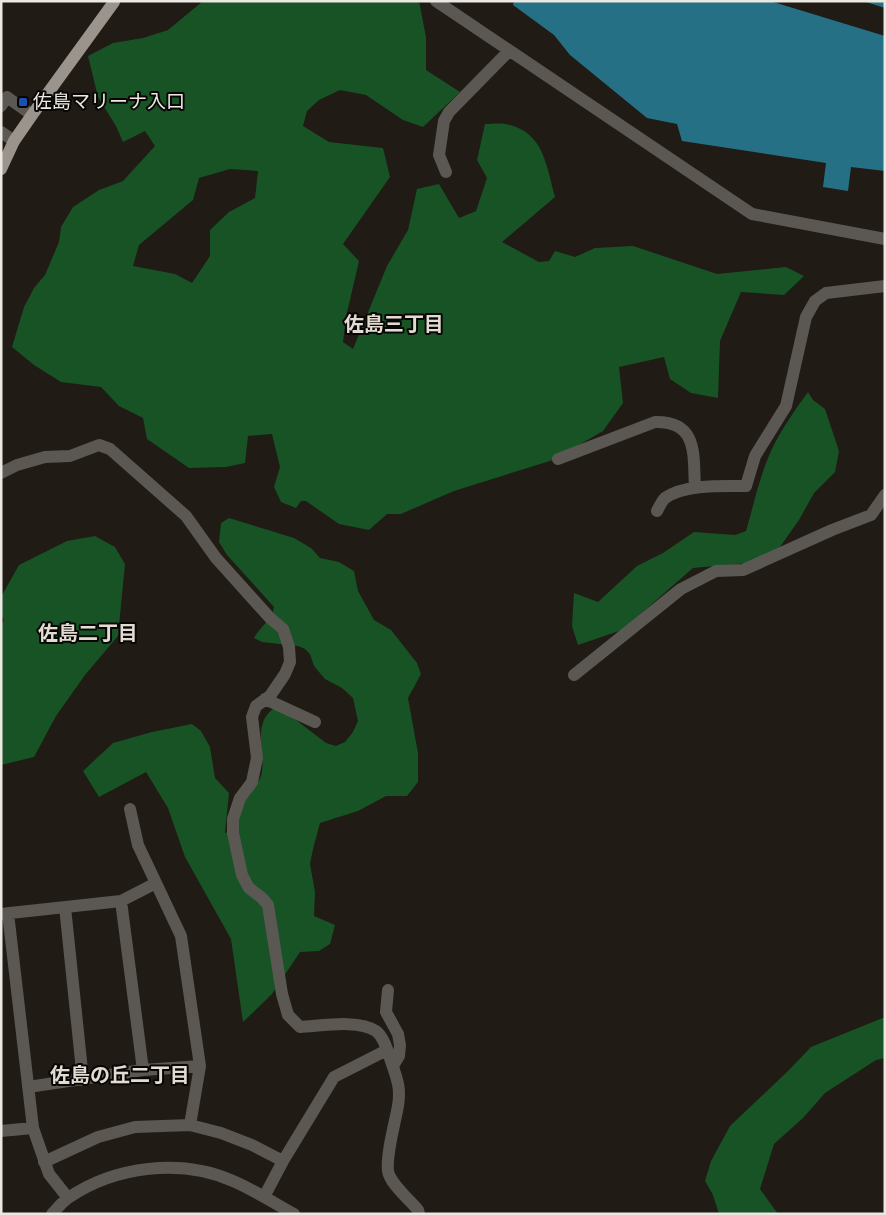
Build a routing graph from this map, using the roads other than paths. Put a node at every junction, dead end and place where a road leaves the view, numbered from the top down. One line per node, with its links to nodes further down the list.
1 (436, 1): 3 (street)
2 (114, 2): 5 (main road)
3 (509, 50): 9 (street); 10 (street)
4 (1, 106): 5 (street)
5 (32, 115): 7 (main road)
6 (1, 132): 7 (street)
7 (14, 141): 8 (main road)
8 (1, 169)
9 (446, 172)
10 (885, 239)
11 (885, 286): 14 (street)
12 (558, 459): 14 (street)
13 (1, 474): 18 (street)
14 (695, 488): 16 (street)
15 (885, 495): 17 (street)
16 (657, 511)
17 (574, 675)
18 (265, 699): 19 (street); 26 (street)
19 (315, 722)
20 (130, 809): 21 (street)
21 (156, 883): 22 (street); 27 (street)
22 (121, 901): 23 (street); 29 (street)
23 (65, 907): 24 (street); 30 (street)
24 (4, 913): 31 (street)
25 (388, 990): 28 (street)
26 (387, 1050): 28 (street); 35 (street)
27 (200, 1066): 29 (street); 32 (street)
28 (393, 1066): 41 (street)
29 (144, 1070): 30 (street)
30 (83, 1080): 31 (street)
31 (28, 1087): 33 (street)
32 (190, 1125): 35 (street); 36 (street)
33 (33, 1128): 34 (street); 36 (street)
34 (1, 1131)
35 (283, 1161): 37 (street)
36 (44, 1162): 38 (street)
37 (264, 1197): 38 (street); 40 (street)
38 (68, 1198): 39 (street)
39 (52, 1214)
40 (294, 1214)
41 (419, 1214)

